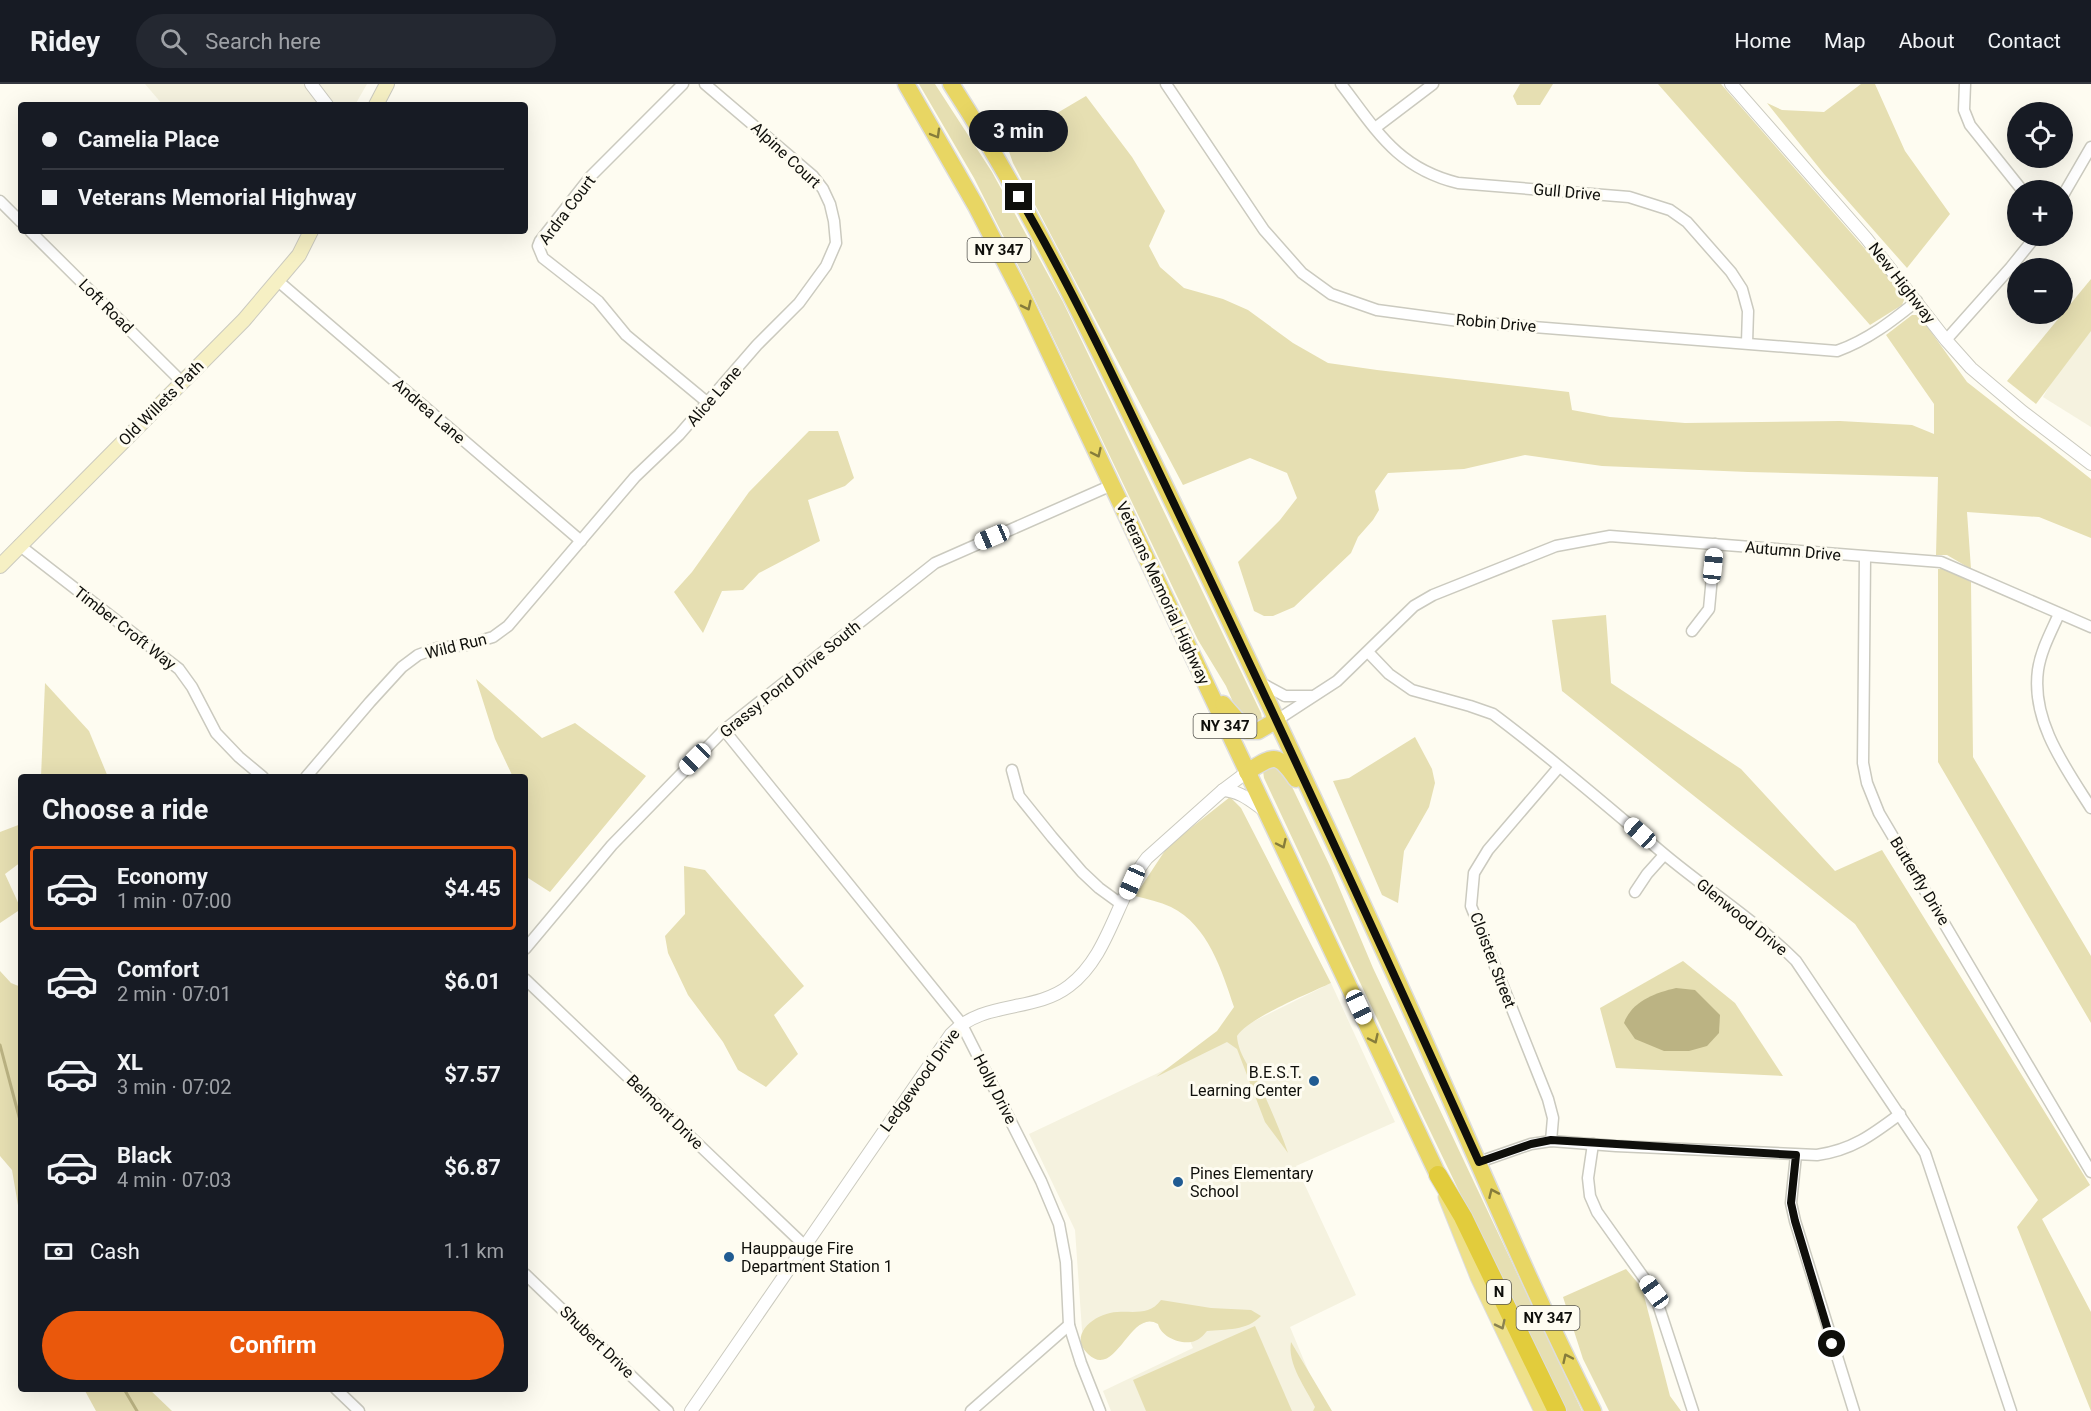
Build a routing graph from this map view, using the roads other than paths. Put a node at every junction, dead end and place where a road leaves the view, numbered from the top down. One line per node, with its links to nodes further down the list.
1 (311, 84): 12 (street)
2 (387, 84): 13 (main road)
3 (683, 84): 29 (street, Ardra Court)
4 (705, 84): 22 (street, Alpine Court)
5 (906, 84): 31 (highway, Veterans Memorial Highway / NY 347, one-way to 31)
6 (951, 84): 42 (highway, NY 347)
7 (1166, 84): 27 (street, Robin Drive)
8 (1341, 84): 14 (street, Gull Drive)
9 (1433, 84): 14 (street)
10 (1731, 84): 25 (street, New Highway)
11 (1965, 84): 16 (street)
12 (325, 102)
13 (378, 102)
14 (1375, 128): 27 (street, Gull Drive)
15 (2091, 147): 17 (street)
16 (2014, 180)
17 (2072, 180)
18 (0, 201): 19 (street)
19 (18, 219)
20 (33, 234): 28 (street, Loft Road)
21 (310, 234): 24 (main road, Old Willets Path)
22 (836, 243): 29 (street, Alice Lane)
23 (2028, 246): 26 (street)
24 (278, 281): 28 (main road, Old Willets Path); 32 (street, Andrea Lane)
25 (1917, 301): 26 (street, New Highway); 27 (street, Robin Drive)
26 (1946, 340): 30 (street, New Highway)
27 (1747, 344)
28 (181, 381): 34 (main road, Old Willets Path)
29 (708, 403): 32 (street, Alice Lane)
30 (2091, 464)
31 (1112, 485): 41 (highway, Veterans Memorial Highway / NY 347); 45 (street, Grassy Pond Drive South)
32 (581, 541): 50 (street, Wild Run)
33 (1715, 544): 35 (street, Autumn Drive); 39 (street); 40 (street, Autumn Drive)
34 (19, 545): 36 (main road, Old Willets Path); 49 (street, Timber Croft Way)
35 (1865, 557): 37 (street, Autumn Drive); 66 (street, Butterfly Drive)
36 (0, 566)
37 (2060, 614): 38 (street, Autumn Drive); 52 (street)
38 (2091, 627)
39 (1692, 631)
40 (1368, 651): 43 (street, Autumn Drive); 46 (street, Glenwood Drive)
41 (1204, 679): 44 (highway); 48 (highway, Veterans Memorial Highway / NY 347)
42 (1259, 682): 43 (street); 44 (highway, NY 347)
43 (1314, 695): 44 (street, Autumn Drive)
44 (1277, 720): 54 (highway, NY 347)
45 (724, 730): 58 (street, Grassy Pond Drive South); 60 (street, Holly Drive)
46 (1559, 767): 55 (street, Glenwood Drive); 62 (street, Cloister Street)
47 (1012, 770): 57 (street)
48 (1247, 772): 51 (street, Ledgewood Drive); 53 (highway, Veterans Memorial Highway / NY 347); 54 (highway)
49 (259, 774)
50 (309, 774)
51 (1223, 790): 53 (street); 57 (street, Ledgewood Drive)
52 (2091, 808)
53 (1266, 812): 67 (highway, Veterans Memorial Highway / NY 347, one-way to 67)
54 (1327, 826): 65 (highway, NY 347)
55 (1664, 855): 56 (street); 61 (street, Glenwood Drive)
56 (1635, 892)
57 (1121, 904): 60 (street, Ledgewood Drive)
58 (528, 945)
59 (528, 982): 68 (street, Belmont Drive)
60 (961, 1023): 68 (street, Ledgewood Drive); 70 (street, Holly Drive)
61 (1900, 1114): 64 (street); 82 (street, Glenwood Drive)
62 (1551, 1140): 63 (street); 65 (street)
63 (1593, 1144): 64 (street); 80 (street)
64 (1796, 1155): 81 (street)
65 (1479, 1162): 79 (highway, NY 347, one-way to 65)
66 (2091, 1172)
67 (1438, 1175): 77 (main road, one-way to 77); 78 (highway, N)
68 (804, 1245): 74 (street, Ledgewood Drive)
69 (528, 1277): 73 (street, Shubert Drive)
70 (1069, 1326): 75 (street); 76 (street, Holly Drive)
71 (339, 1392): 72 (street)
72 (359, 1411)
73 (668, 1411)
74 (691, 1411)
75 (971, 1411)
76 (1100, 1411)
77 (1542, 1411)
78 (1557, 1411)
79 (1593, 1411)
80 (1693, 1411)
81 (1854, 1411)
82 (2011, 1411)

